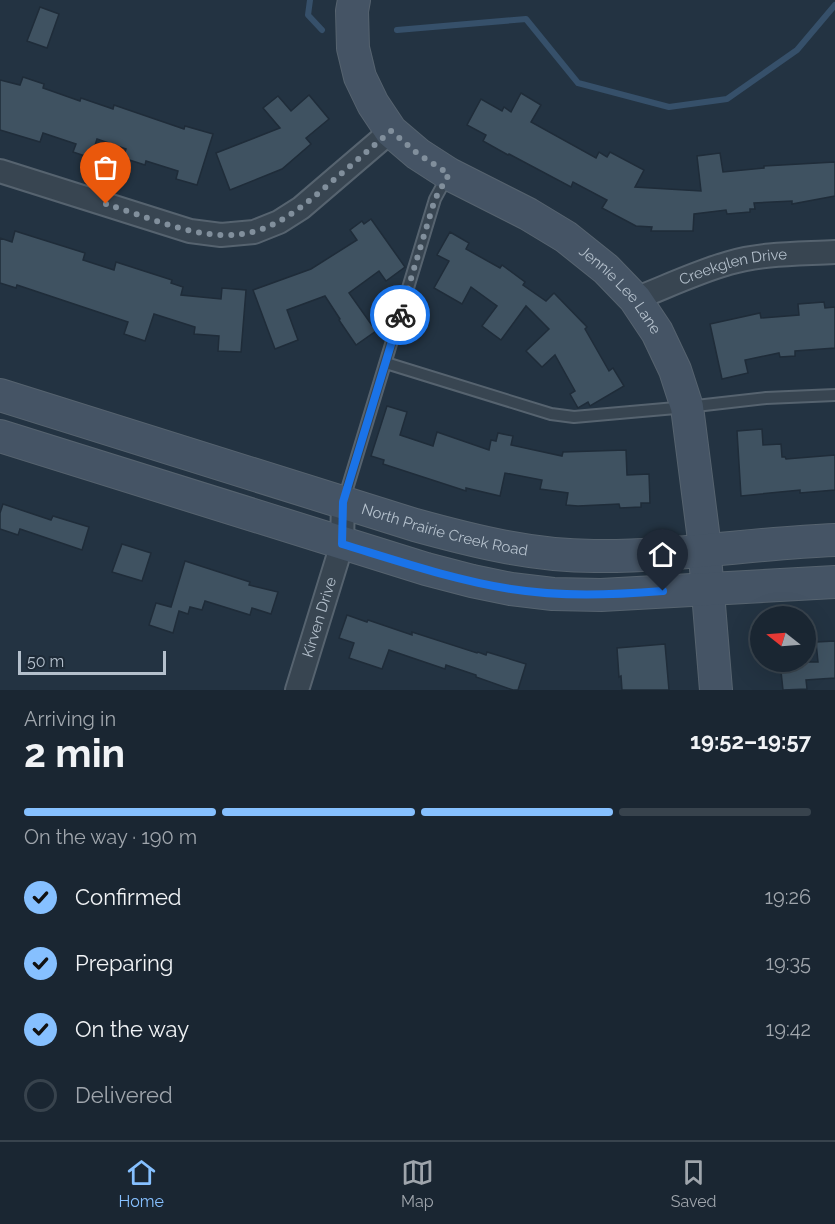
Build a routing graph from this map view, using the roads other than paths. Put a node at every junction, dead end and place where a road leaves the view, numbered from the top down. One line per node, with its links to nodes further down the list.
1 (354, 0): 2 (main road, Jennie Lee Lane)
2 (391, 131): 3 (street); 4 (main road, Jennie Lee Lane)
3 (0, 171)
4 (449, 174): 6 (main road, Jennie Lee Lane); 7 (lane)
5 (835, 252): 6 (street, Creekglen Drive)
6 (635, 299): 10 (main road, Jennie Lee Lane)
7 (386, 363): 10 (lane); 12 (lane)
8 (0, 395): 12 (main road, North Prairie Creek Road)
9 (835, 395): 10 (lane)
10 (687, 407): 15 (main road, Jennie Lee Lane)
11 (0, 436): 14 (main road)
12 (343, 502): 14 (street, Kirven Drive); 15 (main road, North Prairie Creek Road)
13 (835, 540): 15 (main road, North Prairie Creek Road)
14 (342, 544): 17 (main road); 18 (street, Kirven Drive)
15 (704, 551): 17 (main road, Jennie Lee Lane)
16 (835, 582): 17 (main road)
17 (707, 589): 19 (main road, Jennie Lee Lane)
18 (297, 690)
19 (716, 690)

